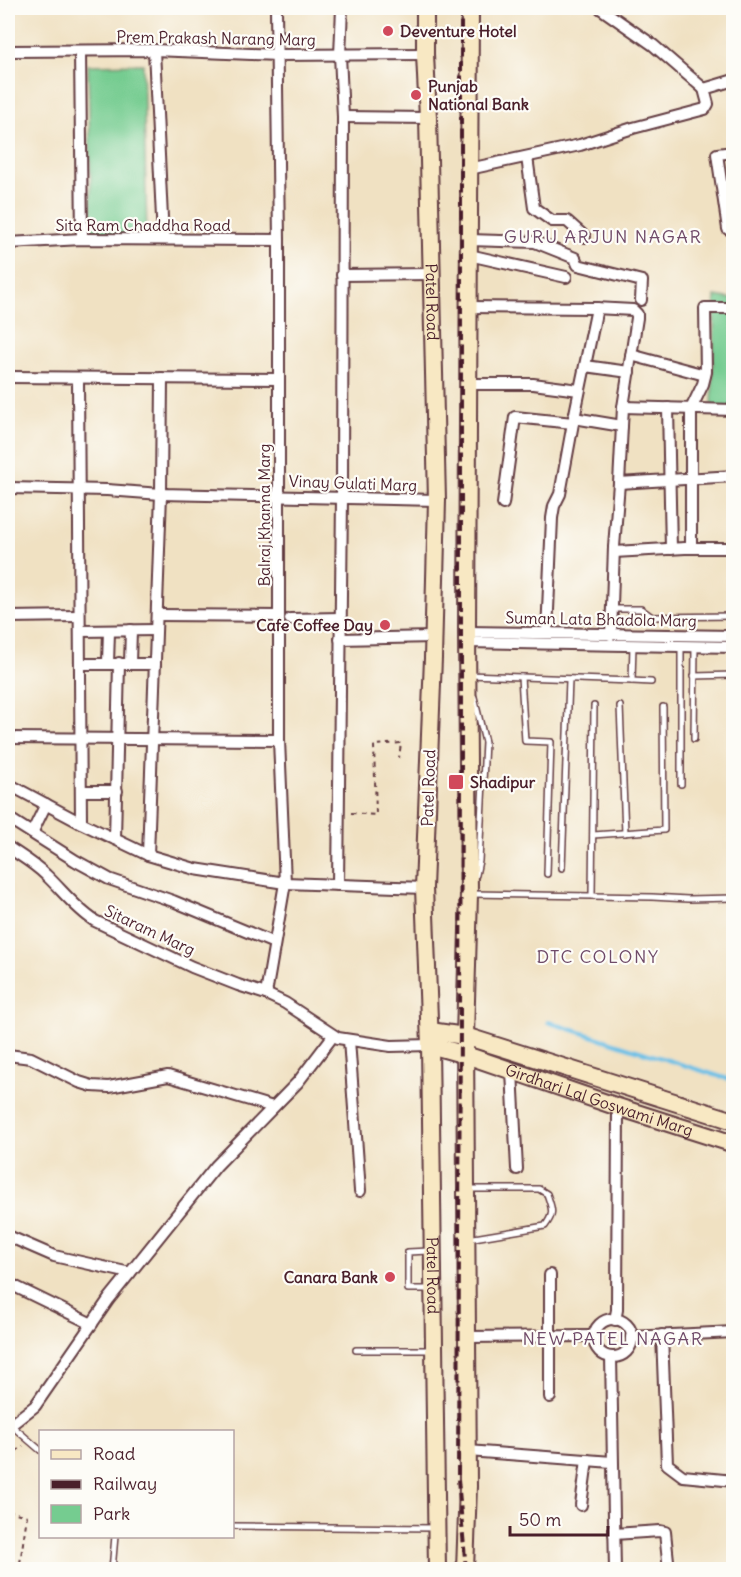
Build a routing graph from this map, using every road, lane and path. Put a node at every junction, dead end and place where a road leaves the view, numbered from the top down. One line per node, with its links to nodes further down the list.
1 (276, 8): 11 (street, Balraj Khanna Marg)
2 (342, 8): 10 (street)
3 (425, 8): 9 (main road, Patel Road)
4 (470, 8): 18 (main road, Patel Road)
5 (600, 8): 13 (street)
6 (154, 50): 8 (street, Prem Prakash Narang Marg); 11 (street, Prem Prakash Narang Marg); 22 (street)
7 (8, 51): 8 (street, Prem Prakash Narang Marg)
8 (80, 51): 21 (street)
9 (424, 54): 10 (street, Prem Prakash Narang Marg); 15 (main road, Patel Road)
10 (340, 55): 11 (street, Prem Prakash Narang Marg); 14 (street)
11 (277, 56): 23 (street, Balraj Khanna Marg)
12 (734, 80): 13 (street)
13 (704, 89): 17 (street)
14 (343, 117): 15 (street); 27 (street)
15 (428, 117): 26 (main road, Patel Road)
16 (734, 152): 19 (street)
17 (527, 157): 18 (street); 20 (street)
18 (469, 169): 25 (main road, Patel Road)
19 (728, 229)
20 (585, 237)
21 (82, 239): 22 (street, Sita Ram Chaddha Road); 24 (street, Sita Ram Chaddha Road)
22 (163, 239): 23 (street, Sita Ram Chaddha Road)
23 (279, 240): 40 (street, Balraj Khanna Marg)
24 (8, 243)
25 (469, 248): 28 (street); 29 (street); 30 (main road, Patel Road)
26 (432, 274): 27 (street); 58 (main road, Patel Road)
27 (342, 275): 57 (street)
28 (566, 276)
29 (641, 300)
30 (469, 307): 31 (street); 41 (main road, Patel Road)
31 (597, 308): 33 (street); 34 (street)
32 (734, 308): 36 (street)
33 (631, 355): 35 (street); 36 (street)
34 (585, 366): 35 (street); 42 (street)
35 (629, 372): 43 (street)
36 (705, 375): 45 (street)
37 (8, 377): 38 (street)
38 (78, 378): 39 (street); 54 (street)
39 (162, 378): 40 (street); 55 (street)
40 (279, 379): 56 (street, Balraj Khanna Marg)
41 (468, 384): 42 (street); 78 (main road, Patel Road)
42 (579, 390): 47 (street)
43 (623, 407): 44 (street); 48 (street)
44 (668, 408): 45 (street); 51 (street)
45 (691, 409): 46 (street); 50 (street)
46 (734, 410)
47 (573, 420): 48 (street); 59 (street); 75 (street)
48 (622, 426): 52 (street)
49 (734, 476): 50 (street)
50 (691, 478): 51 (street); 60 (street)
51 (670, 480): 52 (street); 62 (street)
52 (619, 483): 63 (street)
53 (8, 488): 54 (street, Vinay Gulati Marg)
54 (78, 489): 55 (street, Vinay Gulati Marg); 66 (street)
55 (161, 494): 56 (street, Vinay Gulati Marg); 65 (street)
56 (278, 496): 57 (street, Vinay Gulati Marg); 69 (street, Balraj Khanna Marg)
57 (342, 497): 58 (street, Vinay Gulati Marg); 70 (street)
58 (437, 500): 79 (main road, Patel Road)
59 (503, 504)
60 (691, 548): 61 (street); 62 (street)
61 (734, 548)
62 (671, 549): 63 (street)
63 (614, 552): 64 (street)
64 (612, 609): 67 (lane); 76 (street)
65 (157, 615): 69 (street); 72 (street)
66 (79, 616): 68 (street); 73 (street)
67 (734, 616)
68 (8, 617)
69 (284, 618): 70 (street); 103 (street, Balraj Khanna Marg)
70 (340, 618): 80 (street)
71 (131, 630): 72 (street); 74 (street); 85 (street)
72 (156, 630): 87 (street)
73 (80, 631): 74 (street); 86 (street)
74 (110, 631): 85 (street)
75 (547, 633): 76 (street, Suman Lata Bhadola Marg); 78 (street, Suman Lata Bhadola Marg)
76 (611, 635): 77 (street, Suman Lata Bhadola Marg)
77 (734, 636)
78 (467, 637): 81 (street, Suman Lata Bhadola Marg); 88 (main road, Patel Road)
79 (434, 638): 80 (street); 123 (main road, Patel Road)
80 (340, 639): 110 (street)
81 (633, 645): 82 (street, Suman Lata Bhadola Marg); 93 (lane)
82 (681, 646): 83 (street, Suman Lata Bhadola Marg); 106 (lane)
83 (694, 646): 84 (street, Suman Lata Bhadola Marg); 90 (lane)
84 (734, 647)
85 (119, 663): 86 (street); 87 (street); 100 (street)
86 (80, 664): 99 (street)
87 (155, 664): 101 (street)
88 (468, 675): 91 (lane); 124 (main road, Patel Road)
89 (734, 675): 90 (lane)
90 (694, 676): 102 (lane)
91 (521, 677): 92 (lane); 120 (lane)
92 (569, 680): 93 (lane); 119 (lane)
93 (632, 681): 94 (lane)
94 (651, 682)
95 (594, 706): 115 (lane)
96 (620, 706): 113 (lane)
97 (663, 707): 113 (lane)
98 (8, 738): 99 (street)
99 (80, 738): 100 (street); 107 (street)
100 (118, 738): 101 (street); 108 (street)
101 (152, 738): 103 (street); 118 (street)
102 (694, 739)
103 (279, 740): 121 (street, Balraj Khanna Marg)
104 (399, 759): 110 (path)
105 (8, 784): 109 (street)
106 (681, 784)
107 (81, 790): 108 (street); 112 (street)
108 (117, 791): 116 (street)
109 (46, 804): 112 (street); 114 (street)
110 (339, 812): 122 (street)
111 (8, 818): 114 (street)
112 (81, 823): 116 (street)
113 (625, 833): 115 (lane)
114 (32, 834): 127 (street)
115 (593, 835): 125 (lane)
116 (115, 839): 118 (street)
117 (8, 847): 128 (street, Sitaram Marg)
118 (148, 855): 121 (street)
119 (562, 868)
120 (547, 874)
121 (285, 883): 122 (street); 127 (street, Balraj Khanna Marg)
122 (338, 885): 123 (street)
123 (424, 888): 131 (main road, Patel Road)
124 (469, 894): 125 (lane); 130 (main road, Patel Road)
125 (592, 896): 126 (lane)
126 (734, 898)
127 (274, 943): 128 (street, Balraj Khanna Marg)
128 (266, 994): 129 (street, Sitaram Marg)
129 (333, 1036): 132 (street, Sitaram Marg); 136 (street)
130 (465, 1036): 131 (main road, Girdhari Lal Goswami Marg); 134 (main road, Patel Road); 138 (main road, Girdhari Lal Goswami Marg)
131 (430, 1038): 132 (street, Sitaram Marg); 134 (main road, Girdhari Lal Goswami Marg); 145 (main road, Patel Road)
132 (349, 1041): 142 (street)
133 (8, 1055): 136 (street)
134 (466, 1055): 135 (main road, Girdhari Lal Goswami Marg); 141 (main road, Patel Road)
135 (512, 1071): 137 (main road, Girdhari Lal Goswami Marg); 140 (street)
136 (273, 1107): 146 (street)
137 (618, 1107): 139 (main road, Girdhari Lal Goswami Marg); 150 (street)
138 (734, 1121)
139 (734, 1144)
140 (517, 1169)
141 (466, 1189): 144 (main road, Patel Road); 144 (lane)
142 (360, 1191)
143 (8, 1238): 146 (street)
144 (467, 1239): 156 (main road, Patel Road)
145 (433, 1251): 149 (main road, Patel Road); 149 (lane)
146 (130, 1273): 151 (street)
147 (550, 1275): 154 (street)
148 (8, 1283): 151 (street)
149 (433, 1289): 159 (main road, Patel Road)
150 (615, 1320): 155 (street); 157 (street)
151 (92, 1324): 162 (street)
152 (734, 1332): 153 (street)
153 (662, 1335): 157 (street); 169 (street)
154 (549, 1336): 155 (street); 156 (street); 161 (street)
155 (594, 1336): 160 (street)
156 (467, 1337): 165 (main road, Patel Road)
157 (631, 1337): 160 (street)
158 (356, 1350): 159 (lane)
159 (434, 1350): 173 (main road, Patel Road)
160 (610, 1357): 168 (street)
161 (550, 1398)
162 (9, 1426): 163 (lane)
163 (30, 1441): 164 (lane); 166 (path)
164 (39, 1449)
165 (468, 1451): 167 (street); 179 (main road, Patel Road)
166 (8, 1457)
167 (587, 1460): 168 (street); 170 (street)
168 (612, 1462): 174 (street)
169 (734, 1481)
170 (581, 1505)
171 (8, 1511): 176 (path)
172 (234, 1526): 173 (lane)
173 (436, 1528): 178 (main road, Patel Road)
174 (614, 1534): 180 (street); 181 (street)
175 (115, 1538): 177 (lane)
176 (19, 1569)
177 (112, 1569)
178 (437, 1569)
179 (465, 1569)
180 (615, 1569)
181 (669, 1569)

